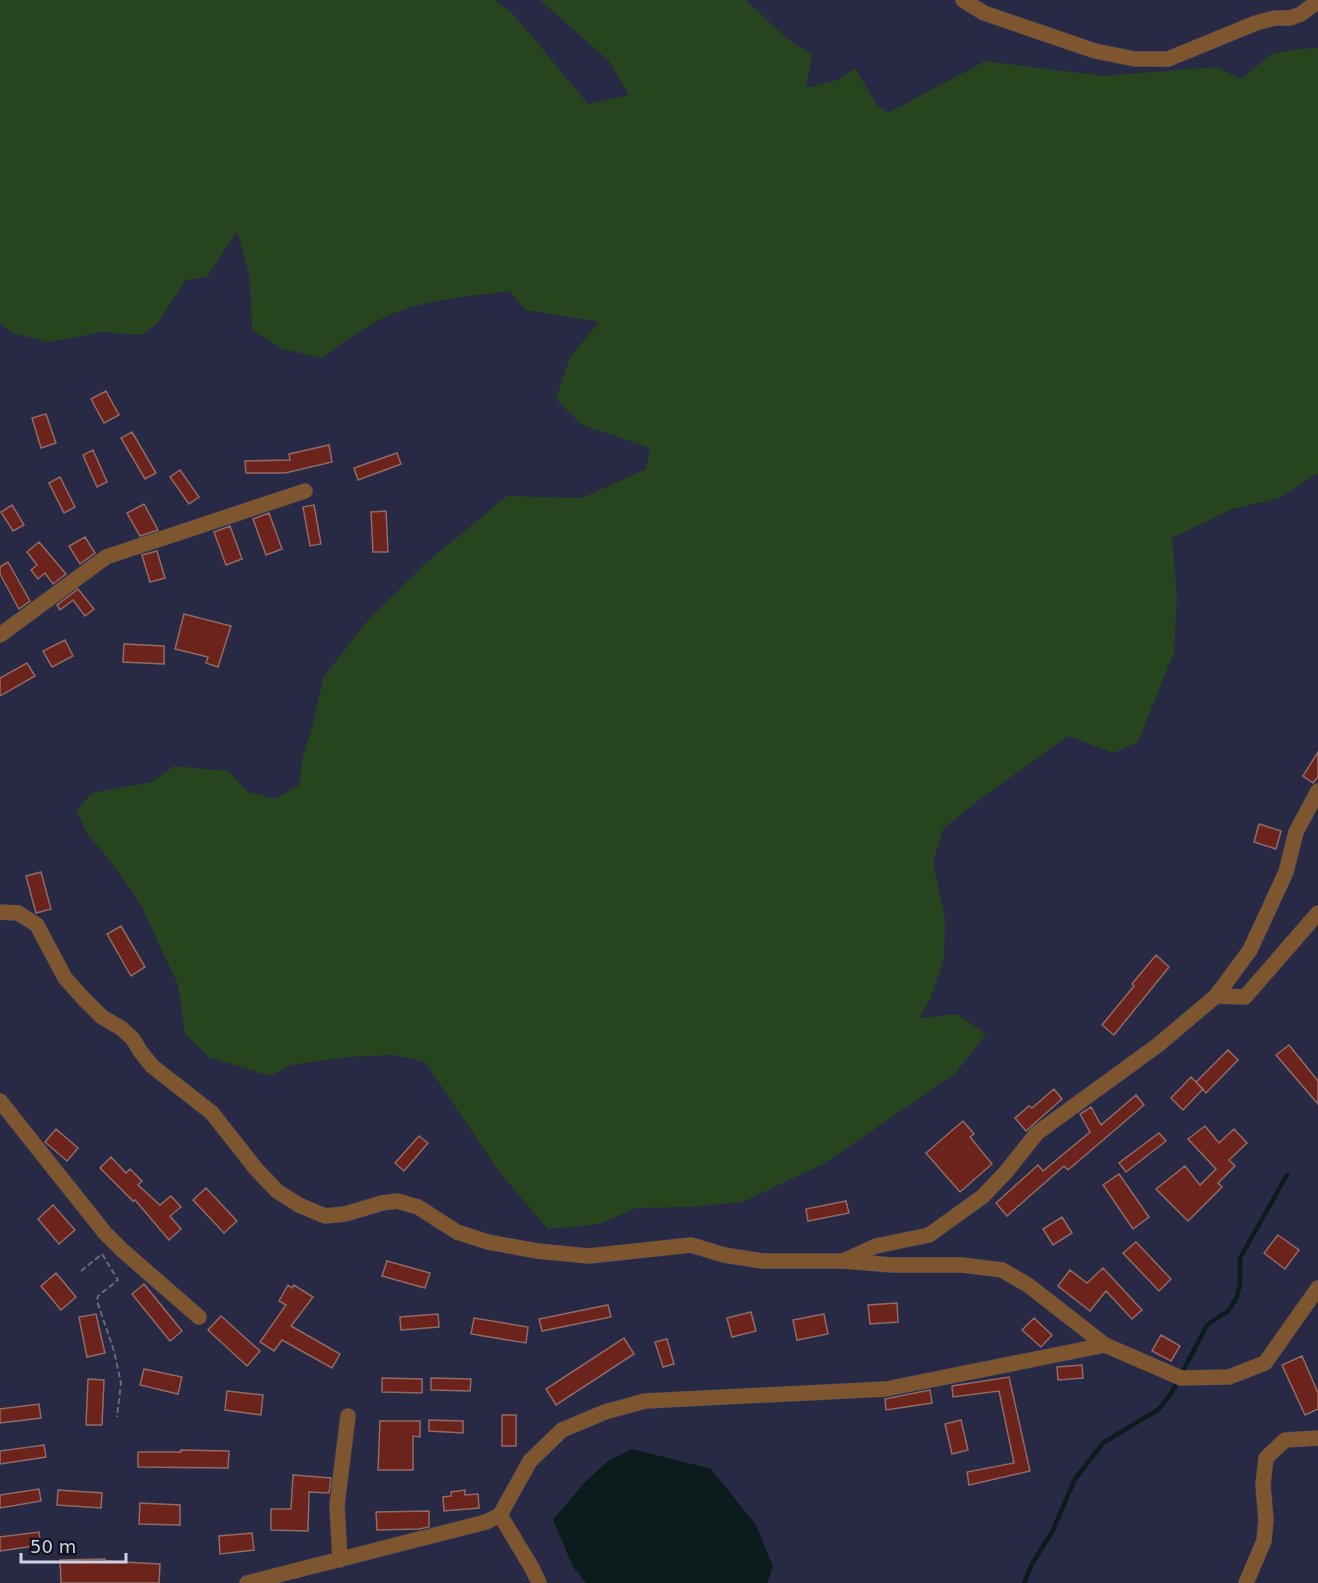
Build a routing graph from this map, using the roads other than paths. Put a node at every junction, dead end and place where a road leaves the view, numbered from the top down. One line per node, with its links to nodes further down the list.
1 (963, 0): 2 (street)
2 (1318, 1)
3 (305, 491): 4 (street)
4 (0, 635)
5 (1318, 791): 8 (street)
6 (0, 912): 10 (street)
7 (1318, 913): 8 (street)
8 (1216, 996): 10 (street)
9 (0, 1101): 12 (street)
10 (843, 1261): 13 (street)
11 (1318, 1288): 13 (street)
12 (199, 1317)
13 (1104, 1345): 16 (street)
14 (348, 1416): 17 (street)
15 (1318, 1438): 18 (street)
16 (500, 1515): 17 (street); 20 (street)
17 (340, 1560): 19 (street)
18 (1249, 1577): 21 (street)
19 (247, 1583)
20 (538, 1583)
21 (1237, 1583)

